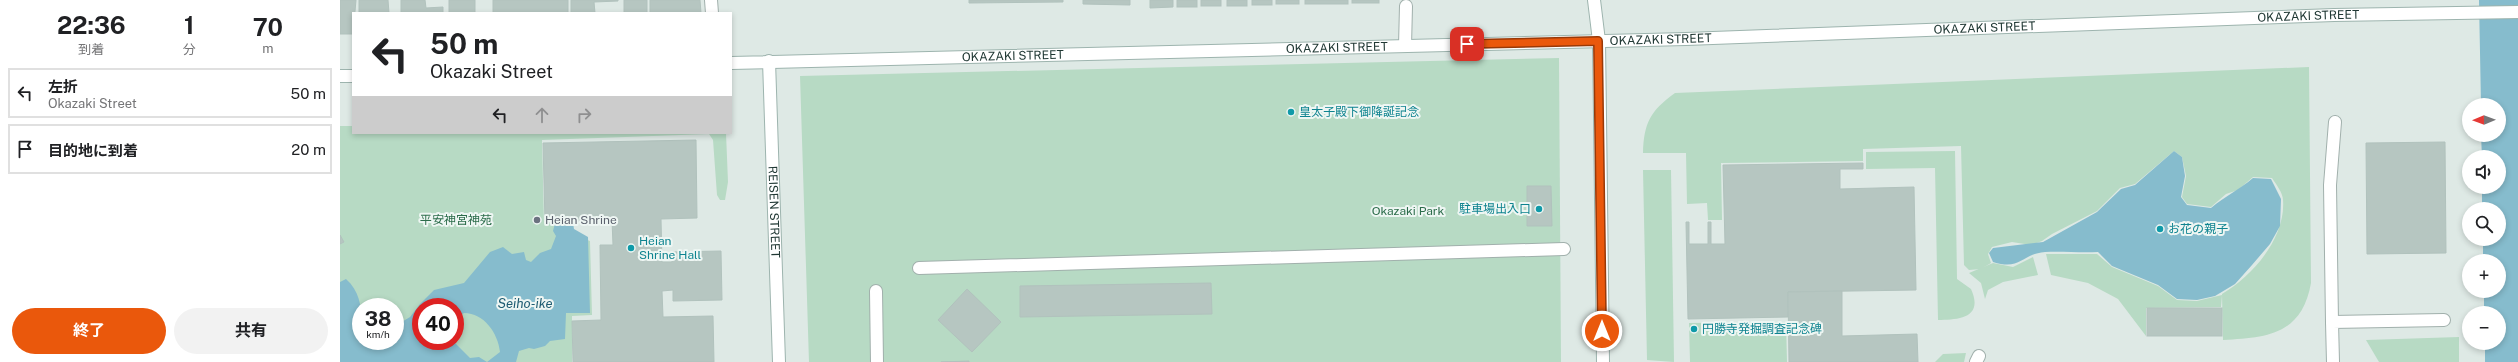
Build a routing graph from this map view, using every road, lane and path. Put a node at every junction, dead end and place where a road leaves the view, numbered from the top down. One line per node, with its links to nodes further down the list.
1 (711, 0): 4 (street)
2 (1594, 0): 6 (street)
3 (1406, 6): 7 (street)
4 (712, 12)
5 (2518, 12): 6 (street, OKAZAKI STREET)
6 (1598, 41): 7 (street, OKAZAKI STREET); 20 (street)
7 (1405, 46): 8 (street, OKAZAKI STREET)
8 (769, 61): 9 (street, OKAZAKI STREET); 18 (street, REISEN STREET)
9 (732, 63)
10 (340, 76): 11 (street)
11 (352, 76)
12 (2335, 122): 17 (street)
13 (1564, 249): 14 (street)
14 (919, 268)
15 (876, 291): 19 (street)
16 (2444, 320): 17 (street)
17 (2332, 322): 21 (street)
18 (780, 362)
19 (877, 362)
20 (1602, 362)
21 (2333, 362)

